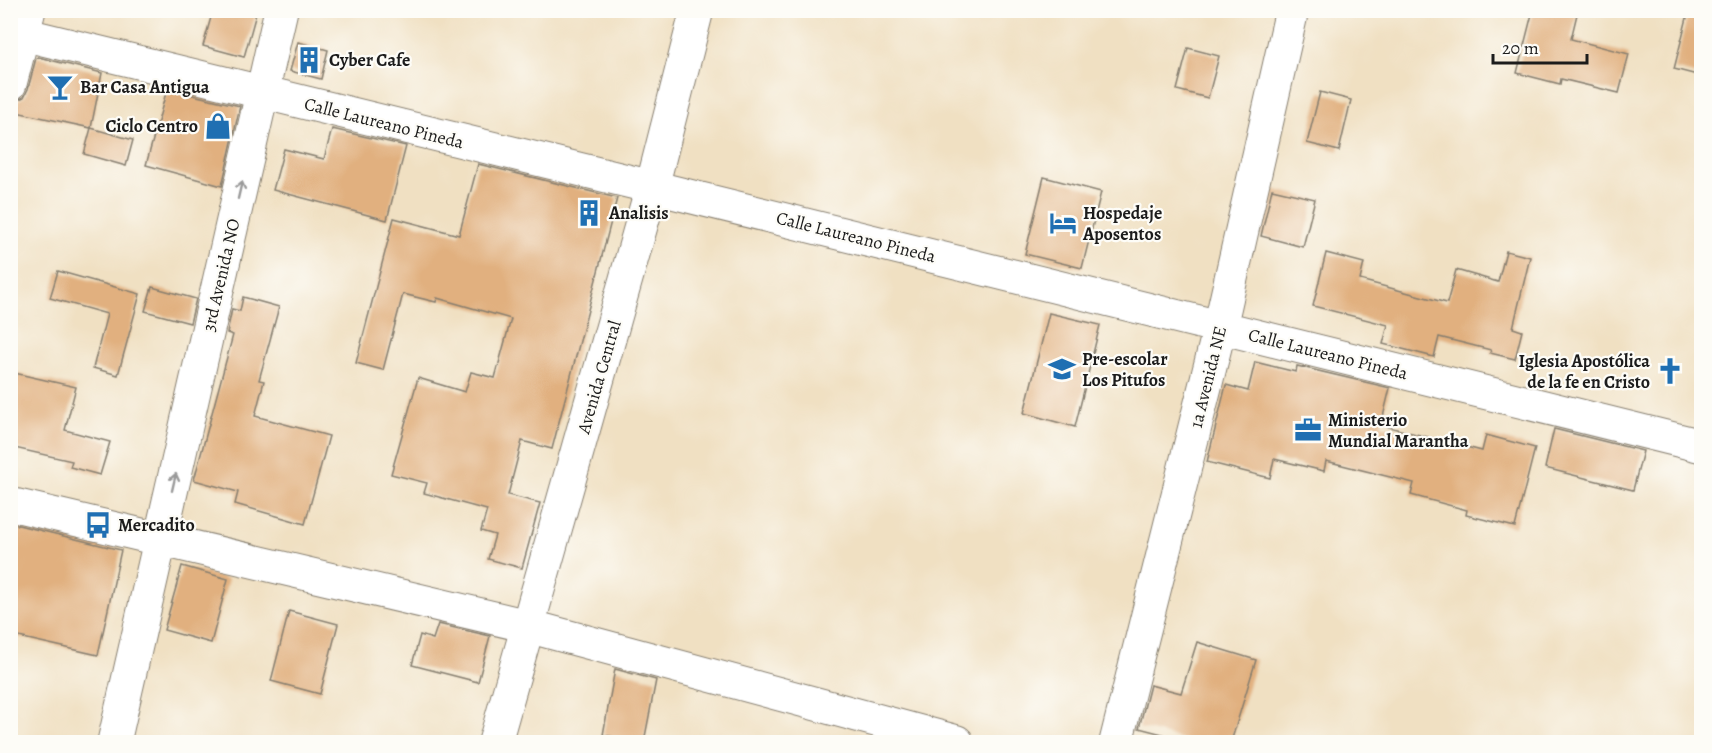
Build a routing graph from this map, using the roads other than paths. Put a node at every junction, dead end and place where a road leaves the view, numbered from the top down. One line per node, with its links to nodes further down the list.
1 (281, 10): 6 (street, 3rd Avenida NO)
2 (697, 10): 7 (street, Avenida Central)
3 (1292, 10): 8 (street, 1a Avenida NE)
4 (21, 25): 5 (street); 6 (street, Calle Laureano Pineda)
5 (10, 84)
6 (262, 93): 7 (street, Calle Laureano Pineda); 11 (street, 3rd Avenida NO, one-way to 6)
7 (652, 187): 8 (street, Calle Laureano Pineda); 12 (street, Avenida Central)
8 (1220, 327): 9 (street, Calle Laureano Pineda); 16 (street, 1a Avenida NE)
9 (1701, 446)
10 (10, 504): 11 (street)
11 (161, 539): 12 (street); 13 (street, 3rd Avenida NO)
12 (528, 626): 14 (street, Avenida Central); 15 (street)
13 (114, 742)
14 (495, 742)
15 (957, 742)
16 (1116, 742)

